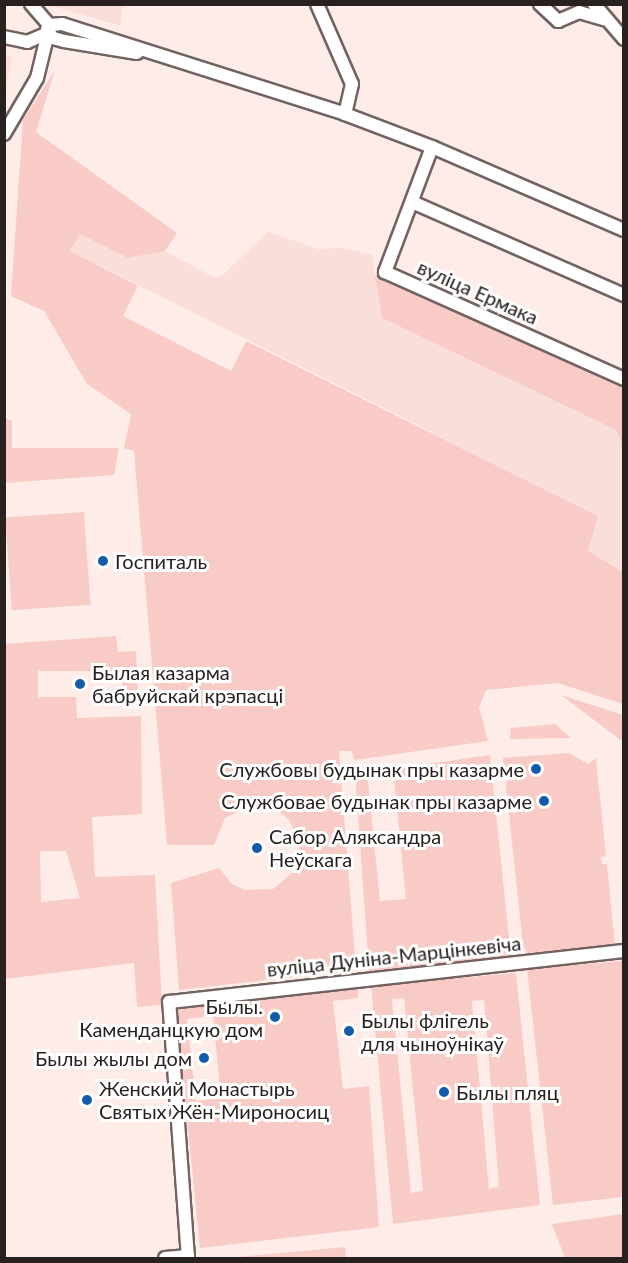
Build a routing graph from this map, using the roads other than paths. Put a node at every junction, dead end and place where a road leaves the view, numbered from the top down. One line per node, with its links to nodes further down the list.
1 (30, 4): 6 (street)
2 (316, 4): 9 (street)
3 (540, 4): 5 (street)
4 (594, 4): 5 (street)
5 (604, 19): 8 (street)
6 (49, 29): 7 (street); 9 (street); 10 (street)
7 (4, 37)
8 (624, 39)
9 (345, 114): 11 (street)
10 (4, 134)
11 (432, 147): 12 (street, вуліца Ермака); 13 (street)
12 (412, 202): 14 (street); 15 (street, вуліца Ермака)
13 (624, 230)
14 (624, 295)
15 (624, 379)
16 (624, 951): 17 (street, вуліца Дуніна-Марцінкевіча)
17 (188, 1257): 18 (street)
18 (165, 1258)

